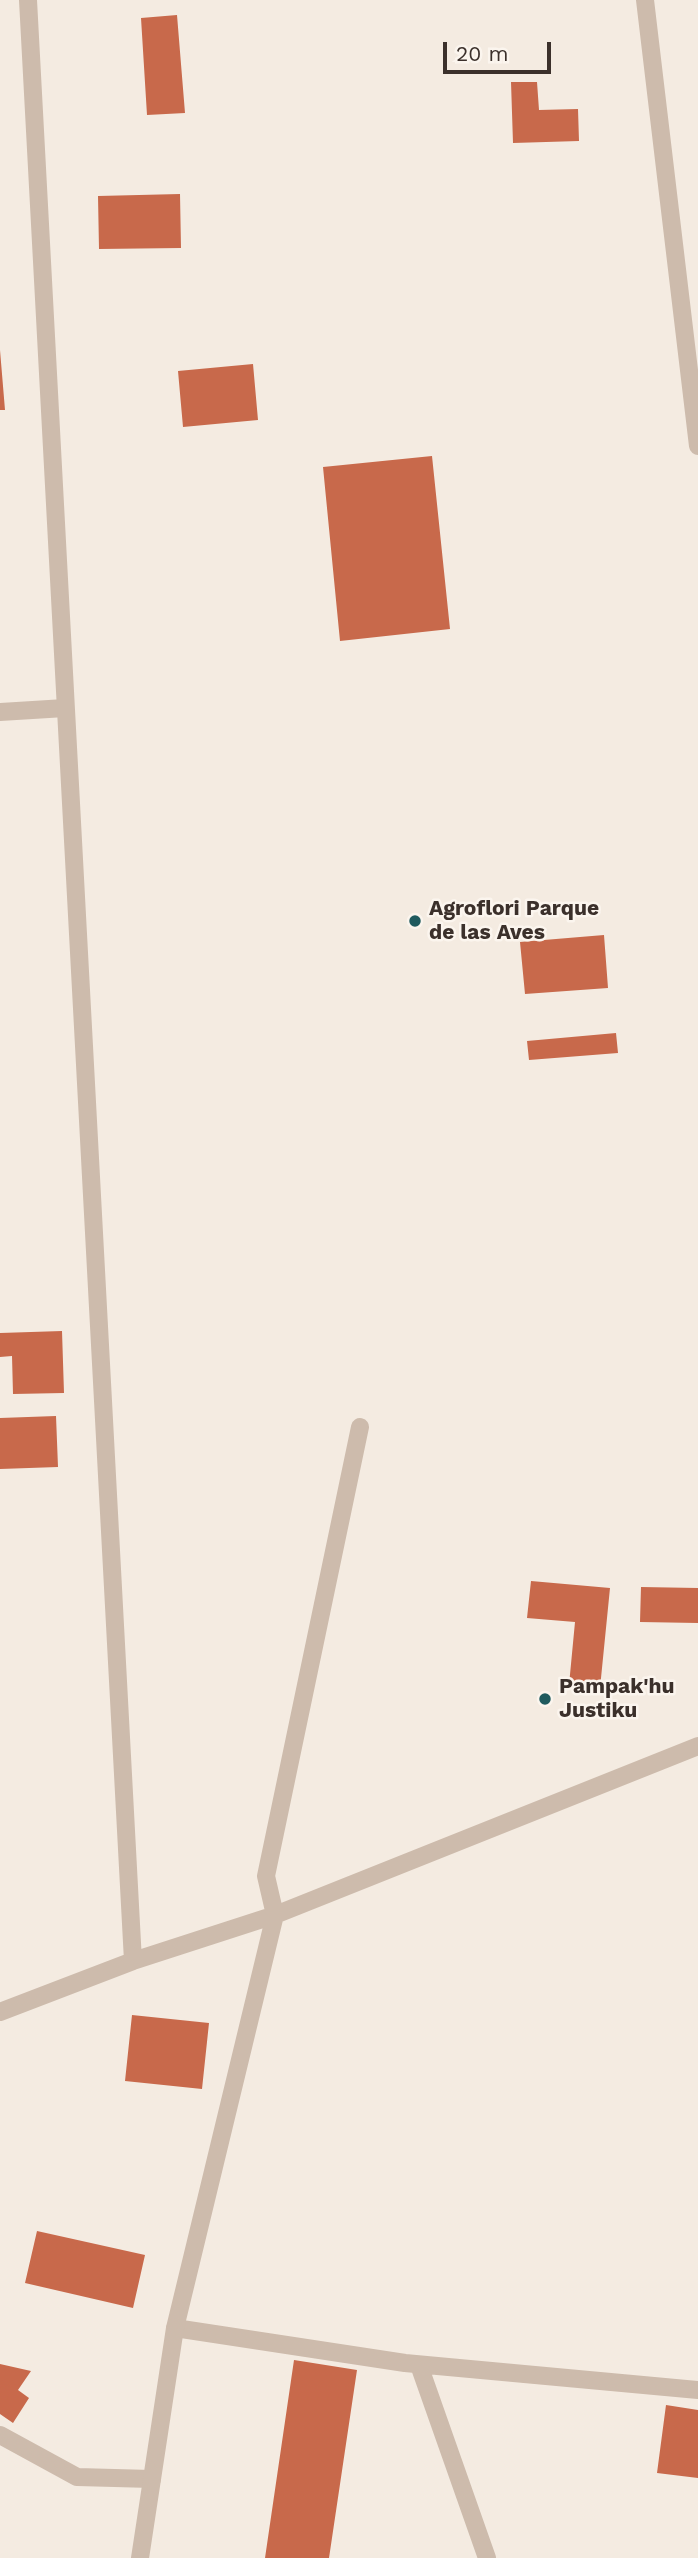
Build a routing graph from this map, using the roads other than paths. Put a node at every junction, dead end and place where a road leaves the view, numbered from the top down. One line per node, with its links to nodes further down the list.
1 (28, 0): 4 (street)
2 (645, 0): 3 (street)
3 (698, 446)
4 (65, 708): 5 (street); 9 (street)
5 (0, 712)
6 (360, 1427): 8 (street)
7 (698, 1746): 8 (street)
8 (275, 1914): 9 (street); 11 (street)
9 (133, 1961): 10 (street)
10 (0, 2012)
11 (175, 2328): 12 (street); 15 (street)
12 (419, 2365): 13 (street); 17 (street)
13 (698, 2390)
14 (0, 2435): 15 (street)
15 (152, 2479): 16 (street)
16 (140, 2558)
17 (487, 2558)

